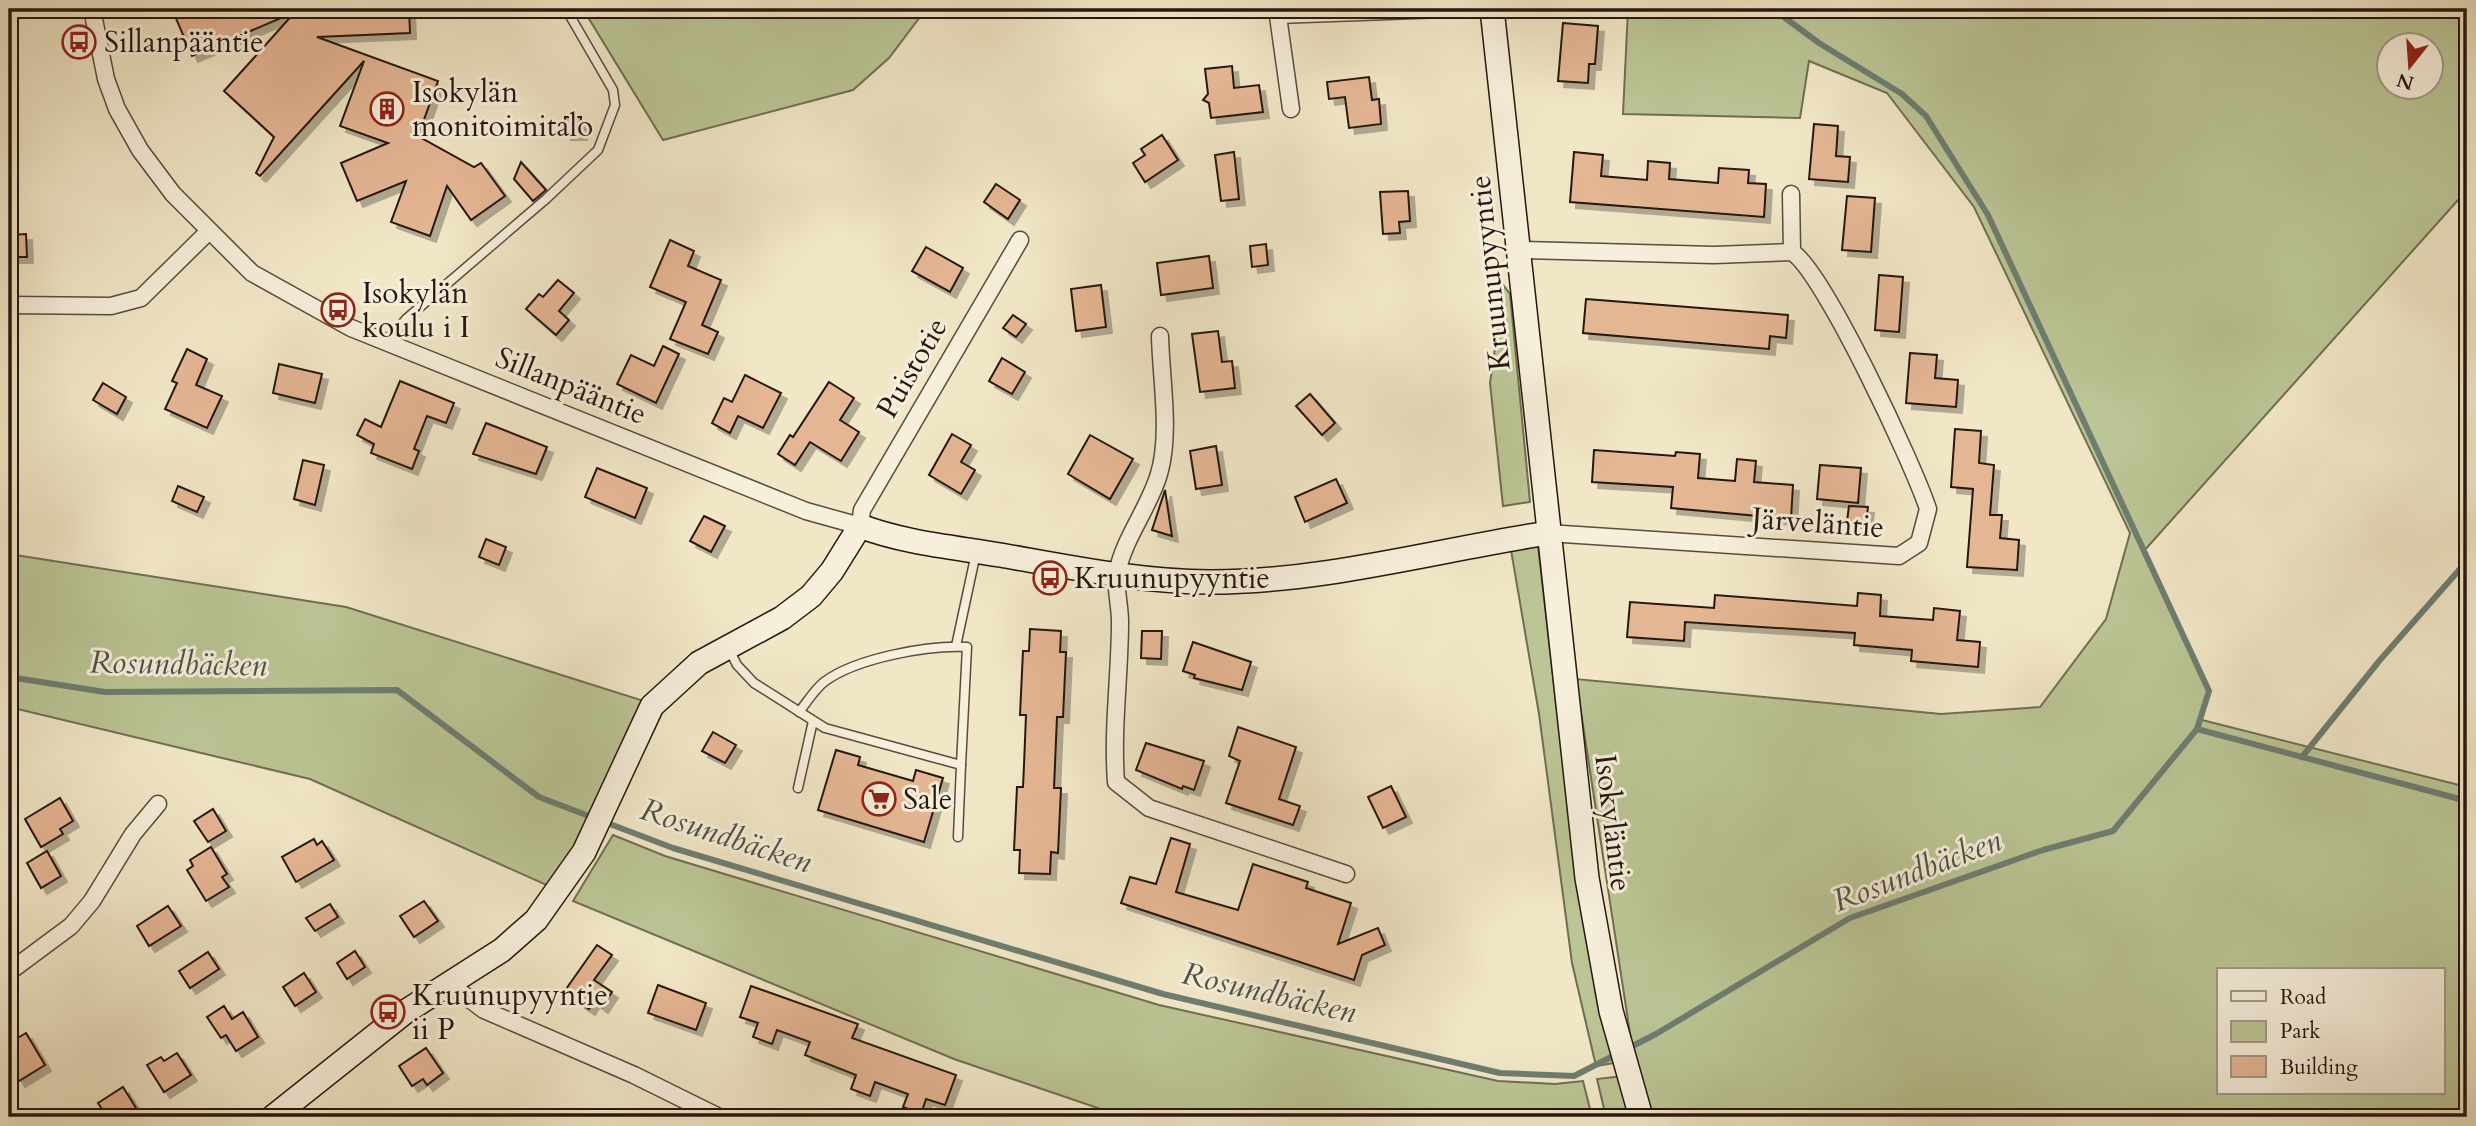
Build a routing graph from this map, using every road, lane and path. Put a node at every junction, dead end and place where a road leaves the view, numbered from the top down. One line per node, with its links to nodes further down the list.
1 (92, 9): 8 (street, Sillanpääntie)
2 (566, 9): 14 (lane)
3 (1442, 9): 5 (street)
4 (1493, 9): 10 (street, Kruunupyyntie)
5 (1278, 12): 6 (street)
6 (1292, 109)
7 (1791, 194): 11 (street)
8 (208, 232): 12 (street); 14 (street, Sillanpääntie)
9 (1020, 240): 15 (street, Puistotie)
10 (1520, 250): 11 (street); 16 (street, Kruunupyyntie)
11 (1792, 252): 16 (street, Järveläntie)
12 (9, 305)
13 (1160, 336): 18 (street)
14 (387, 342): 15 (street, Sillanpääntie)
15 (860, 526): 17 (street); 19 (street)
16 (1548, 533): 18 (street); 32 (street, Isokyläntie)
17 (976, 551): 18 (street); 20 (lane)
18 (1117, 573): 27 (street)
19 (727, 645): 21 (lane); 29 (street)
20 (956, 646): 21 (lane); 23 (lane)
21 (799, 712): 22 (lane)
22 (813, 720): 23 (lane); 24 (lane)
23 (961, 765): 26 (lane)
24 (798, 788)
25 (158, 804): 28 (street)
26 (958, 837)
27 (1346, 874)
28 (9, 972)
29 (451, 985): 30 (street); 31 (street)
30 (273, 1117)
31 (719, 1117)
32 (1641, 1117)

